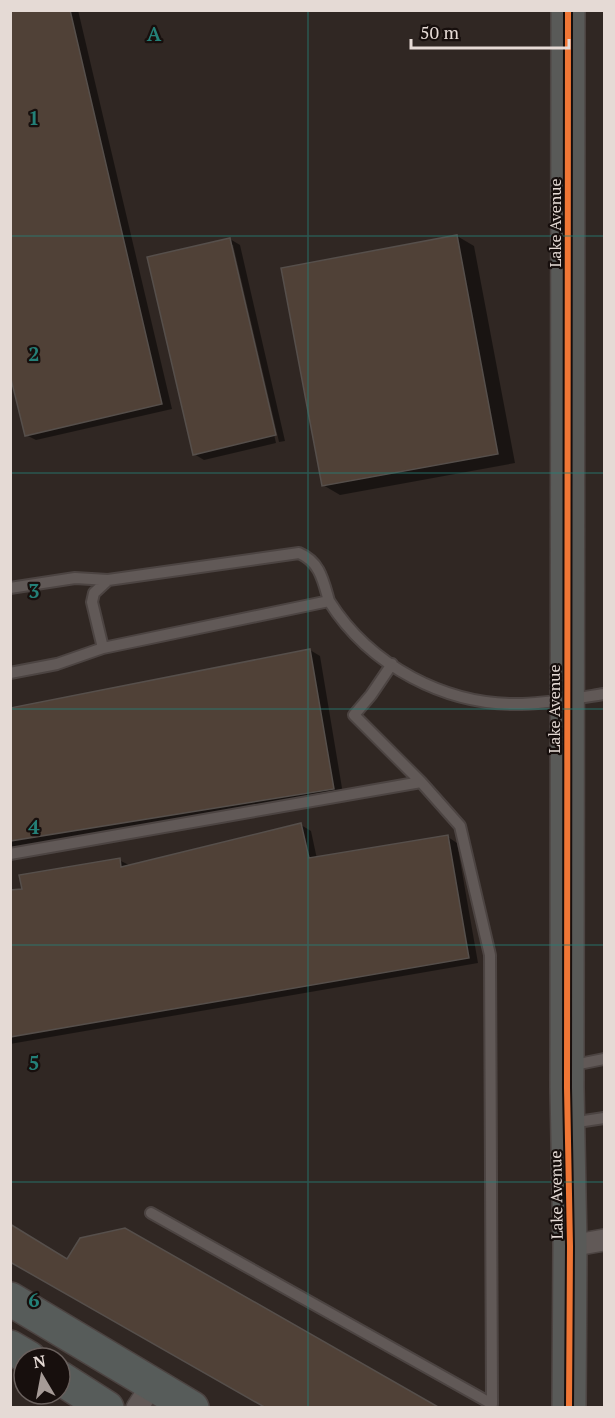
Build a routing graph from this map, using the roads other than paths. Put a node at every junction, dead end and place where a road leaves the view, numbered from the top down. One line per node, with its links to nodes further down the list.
1 (568, 10): 9 (main road, Lake Avenue)
2 (108, 580): 3 (lane); 4 (lane); 5 (lane)
3 (10, 588)
4 (329, 601): 5 (lane); 6 (lane)
5 (104, 648): 7 (lane)
6 (392, 664): 9 (lane); 10 (lane)
7 (10, 673)
8 (604, 694): 9 (lane)
9 (568, 699): 13 (main road, Lake Avenue)
10 (421, 782): 11 (lane); 16 (lane)
11 (10, 854)
12 (604, 1059): 13 (lane)
13 (567, 1066): 15 (main road, Lake Avenue)
14 (604, 1118): 15 (lane)
15 (568, 1123): 18 (main road, Lake Avenue)
16 (151, 1213)
17 (604, 1240): 18 (street)
18 (570, 1246): 24 (main road, Lake Avenue)
19 (10, 1299): 21 (highway)
20 (72, 1385): 22 (highway)
21 (145, 1395): 23 (highway)
22 (107, 1407)
23 (192, 1407)
24 (569, 1407)

